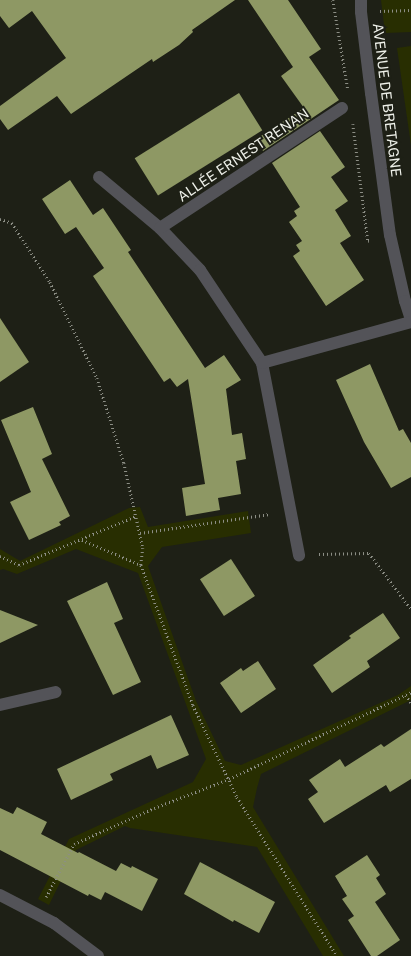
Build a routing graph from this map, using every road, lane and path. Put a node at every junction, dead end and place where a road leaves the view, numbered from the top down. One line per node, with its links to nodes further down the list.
1 (332, 0): 4 (path)
2 (361, 6): 3 (path); 9 (street, AVENUE DE BRETAGNE)
3 (411, 10)
4 (335, 11)
5 (342, 108): 8 (street, ALLÉE ERNEST RENAN)
6 (99, 177): 8 (street)
7 (0, 219): 12 (path)
8 (160, 228): 10 (street)
9 (411, 321): 10 (street)
10 (262, 363): 11 (street)
11 (291, 511): 13 (path); 15 (street)
12 (136, 516): 13 (path); 14 (path)
13 (140, 533): 17 (path)
14 (82, 540): 16 (path); 17 (path)
15 (299, 555): 18 (path)
16 (0, 556)
17 (141, 565): 24 (path)
18 (411, 609)
19 (56, 692): 23 (street)
20 (411, 692): 21 (path)
21 (406, 695): 22 (path); 24 (path)
22 (411, 703)
23 (0, 704)
24 (229, 779): 26 (path); 28 (path)
25 (0, 895): 26 (street)
26 (36, 914): 27 (street)
27 (98, 956)
28 (337, 956)

